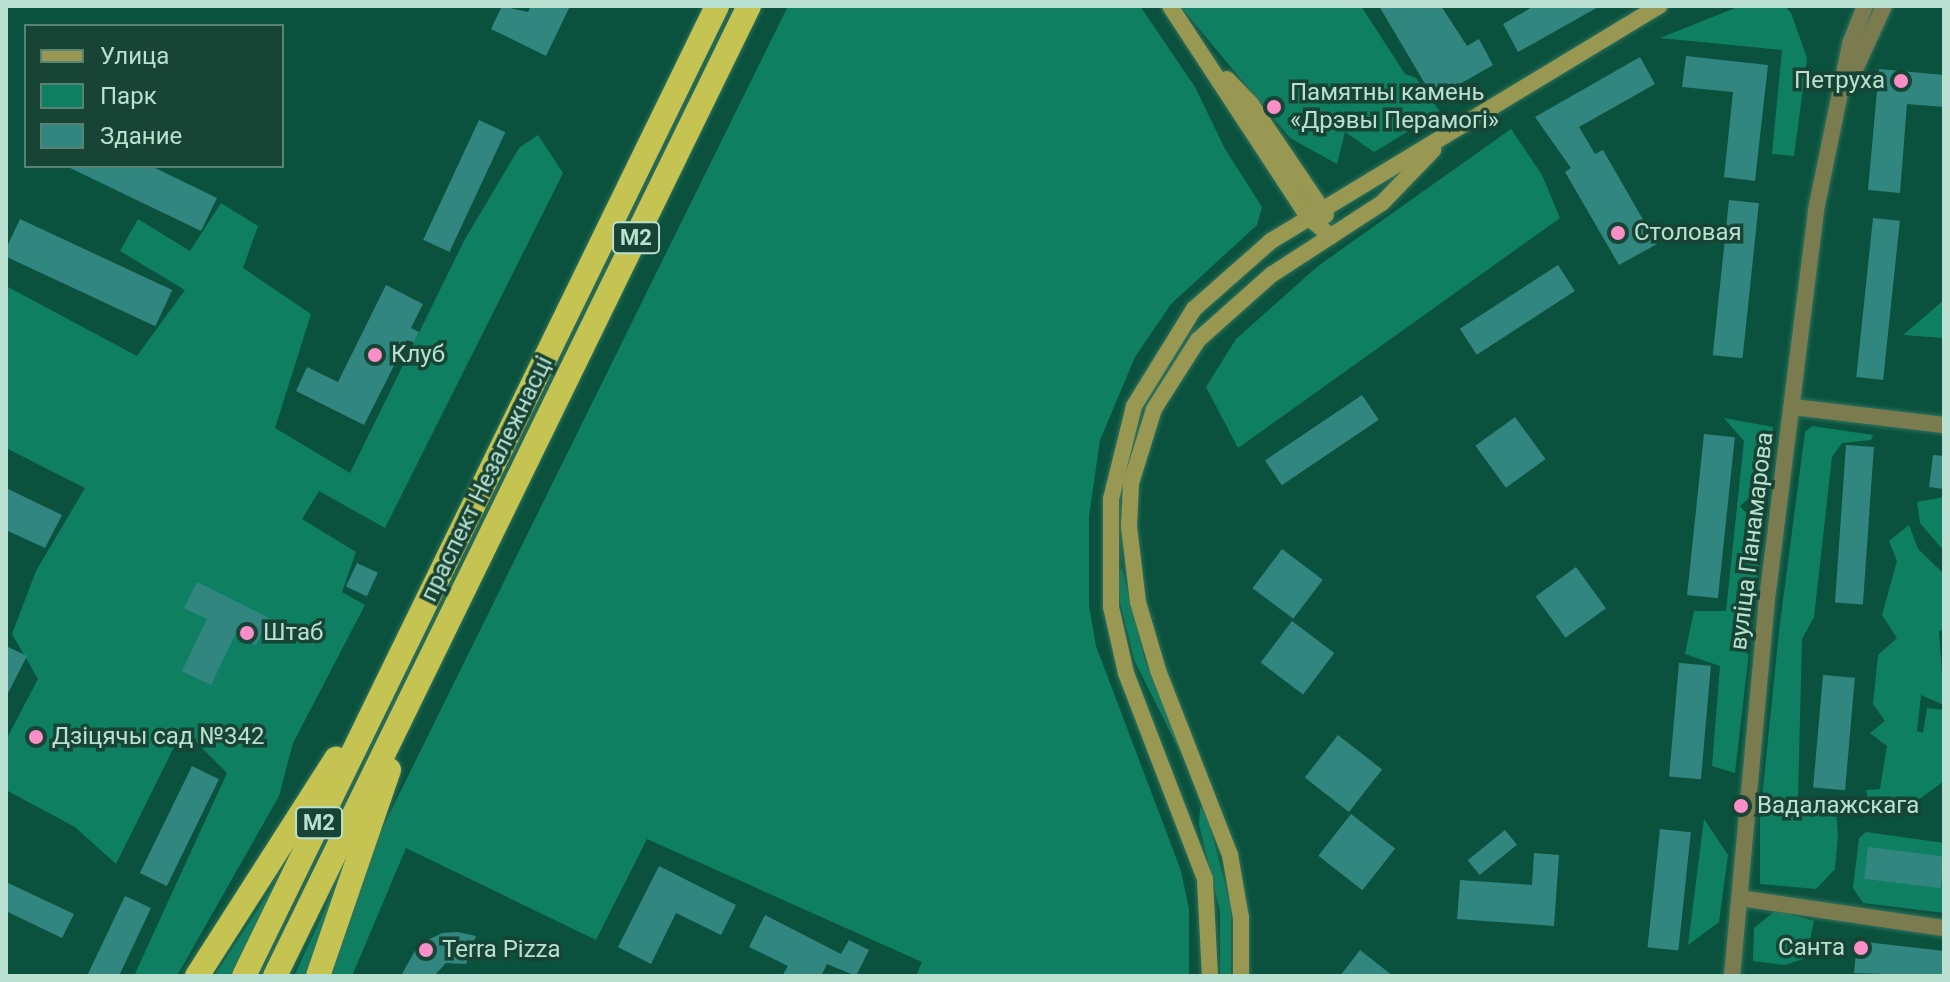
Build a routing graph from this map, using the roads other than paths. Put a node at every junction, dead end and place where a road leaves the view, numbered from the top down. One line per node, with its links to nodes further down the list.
1 (717, 6): 15 (highway, праспект Незалежнасці / М2)
2 (749, 6): 16 (highway, праспект Незалежнасці / М2)
3 (1170, 6): 7 (street)
4 (1884, 6): 8 (street, вуліца Панамарова)
5 (1662, 7): 9 (street)
6 (1863, 7): 8 (street, вуліца Панамарова)
7 (1199, 48): 10 (street); 11 (street)
8 (1835, 113): 13 (street, вуліца Панамарова)
9 (1439, 143): 10 (street); 12 (street)
10 (1324, 207): 11 (street); 12 (street)
11 (1308, 217): 12 (street); 23 (street)
12 (1331, 236): 24 (street)
13 (1793, 407): 14 (street); 17 (street, вуліца Панамарова)
14 (1944, 425)
15 (393, 670): 19 (highway); 20 (highway, праспект Незалежнасці / М2)
16 (420, 679): 21 (highway, праспект Незалежнасці / М2); 22 (highway)
17 (1740, 898): 18 (street); 25 (street, вуліца Панамарова)
18 (1944, 928)
19 (197, 976)
20 (244, 976)
21 (275, 976)
22 (318, 976)
23 (1210, 976)
24 (1241, 976)
25 (1732, 976)

